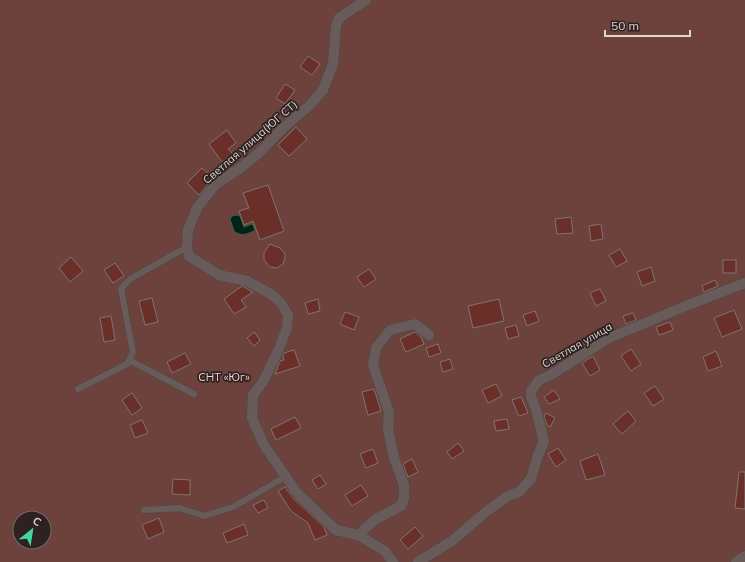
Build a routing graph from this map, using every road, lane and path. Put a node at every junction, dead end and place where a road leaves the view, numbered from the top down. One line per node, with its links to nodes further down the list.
1 (366, 0): 2 (street, Светлая улица(ЮГ СТ))
2 (187, 247): 5 (lane); 8 (street)
3 (745, 284): 13 (street, Светлая улица)
4 (429, 335): 10 (street)
5 (129, 360): 6 (lane); 7 (lane)
6 (78, 389)
7 (194, 394)
8 (285, 477): 9 (lane); 10 (street)
9 (144, 510)
10 (358, 535): 12 (street)
11 (745, 556): 14 (street)
12 (393, 562)
13 (418, 562)
14 (736, 562)

